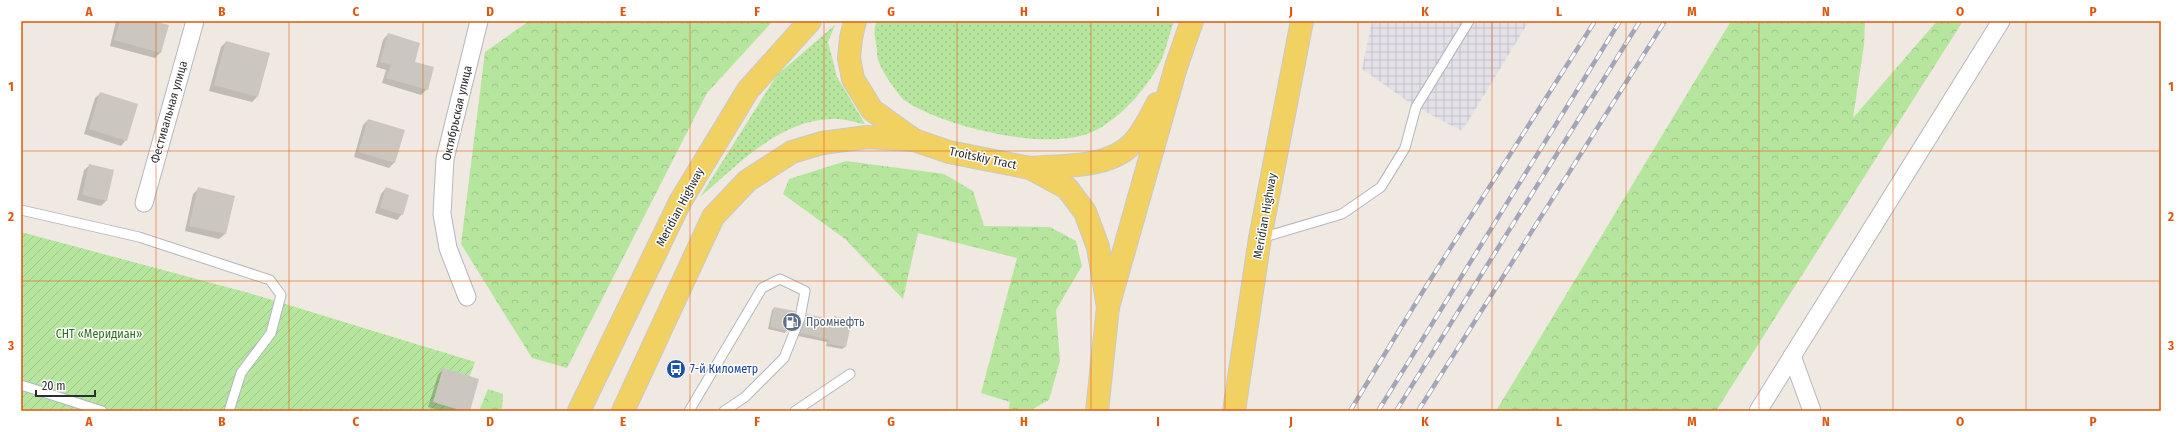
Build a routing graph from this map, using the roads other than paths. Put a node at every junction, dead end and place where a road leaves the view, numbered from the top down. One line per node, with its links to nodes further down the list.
1 (195, 21): 12 (street, Фестивальная улица)
2 (479, 21): 15 (street, Октябрьская улица)
3 (810, 21): 22 (main road, Meridian Highway)
4 (855, 21): 10 (main road, Troitskiy Tract)
5 (1192, 21): 9 (main road, Troitskiy Tract)
6 (1302, 21): 14 (main road, Meridian Highway)
7 (1469, 21): 14 (lane)
8 (2001, 21): 17 (street)
9 (1176, 67): 11 (main road); 16 (main road, Troitskiy Tract)
10 (914, 140): 11 (main road, Troitskiy Tract); 23 (main road)
11 (1030, 168): 16 (main road, Troitskiy Tract)
12 (144, 203)
13 (21, 210): 21 (lane)
14 (1260, 238): 28 (main road, Meridian Highway)
15 (467, 297)
16 (1108, 308): 27 (main road, Troitskiy Tract)
17 (1792, 356): 29 (street); 30 (street)
18 (850, 374): 26 (lane)
19 (21, 385): 20 (lane)
20 (102, 411)
21 (229, 411)
22 (579, 411)
23 (623, 411)
24 (689, 411): 25 (lane)
25 (724, 411)
26 (795, 411)
27 (1097, 411)
28 (1234, 411)
29 (1758, 411)
30 (1812, 411)

